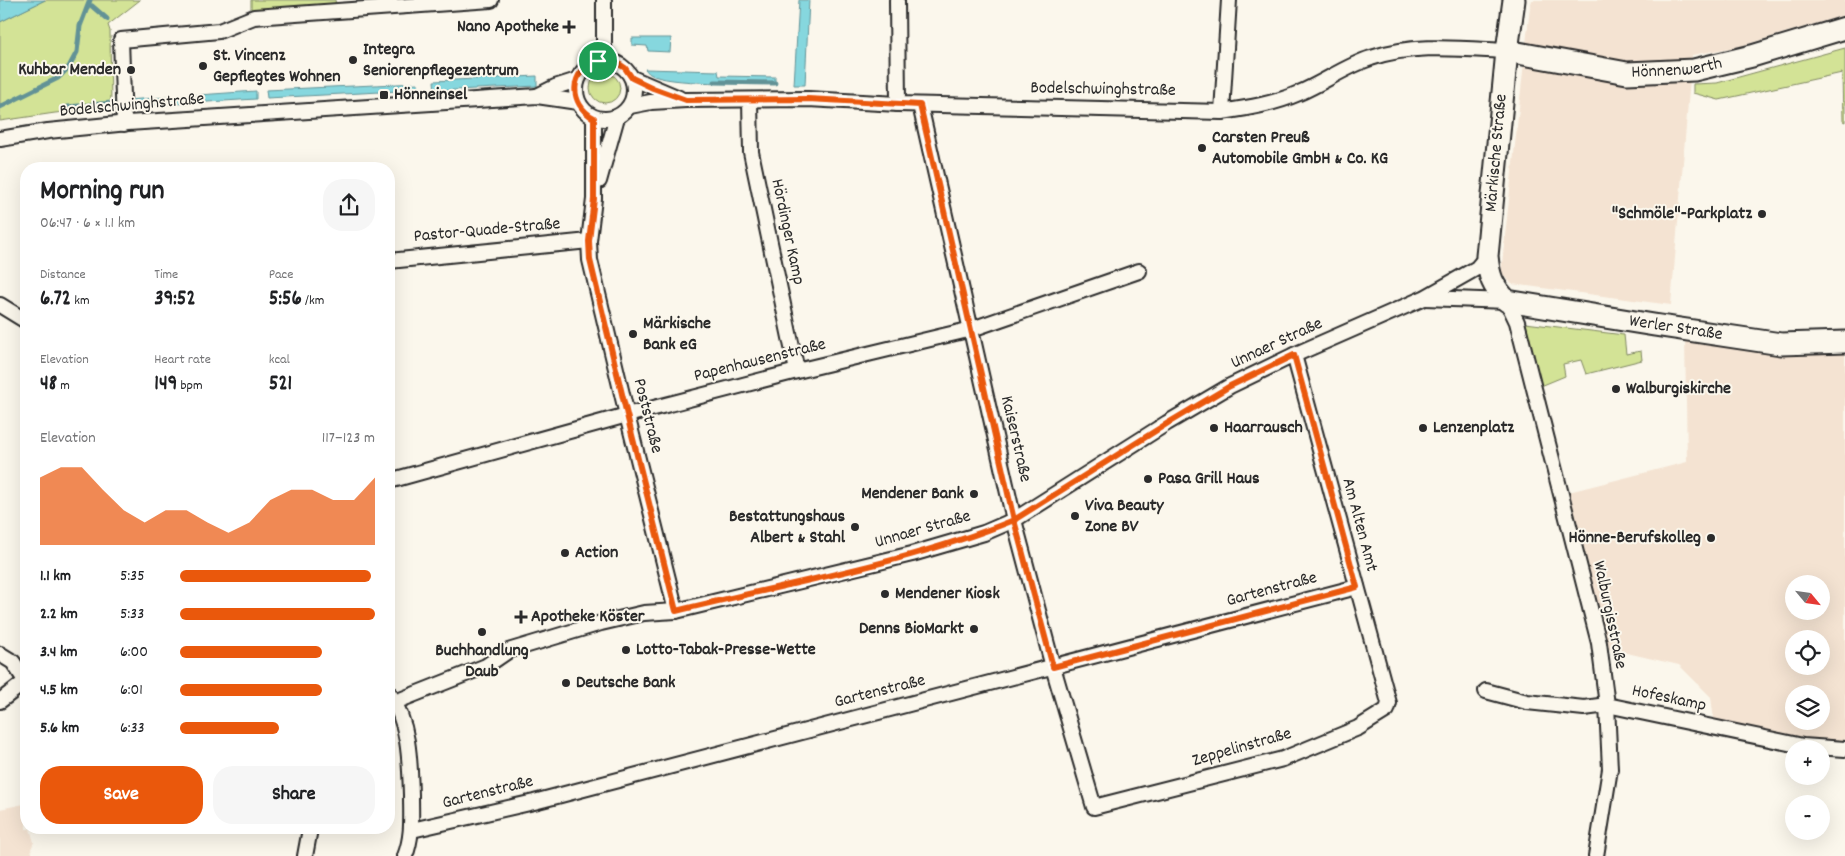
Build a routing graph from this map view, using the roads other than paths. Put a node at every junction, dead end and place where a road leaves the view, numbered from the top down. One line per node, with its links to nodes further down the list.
1 (491, 0): 21 (street)
2 (604, 0): 8 (street)
3 (897, 0): 15 (street)
4 (1229, 0): 18 (street)
5 (1514, 0): 7 (main road, Märkische Straße)
6 (1845, 28): 7 (main road, Hönnenwerth)
7 (1507, 52): 18 (street, Bodelschwinghstraße); 25 (main road, Märkische Straße)
8 (604, 61): 9 (street, Bodelschwinghstraße); 10 (street, Bodelschwinghstraße)
9 (632, 78): 12 (street, Bodelschwinghstraße); 17 (street)
10 (577, 80): 11 (street, Bodelschwinghstraße); 14 (street)
11 (537, 96): 14 (street, Bodelschwinghstraße); 21 (street, Bodelschwinghstraße)
12 (686, 100): 13 (street, Bodelschwinghstraße); 17 (street, Bodelschwinghstraße)
13 (750, 100): 15 (street, Bodelschwinghstraße); 35 (street, Hördinger Kamp)
14 (578, 102): 20 (street)
15 (898, 104): 16 (street, Bodelschwinghstraße)
16 (920, 105): 18 (street, Bodelschwinghstraße); 32 (street, Kaiserstraße)
17 (630, 106): 19 (street)
18 (1222, 112)
19 (617, 117): 20 (street); 23 (street, Poststraße)
20 (594, 118): 23 (street, Poststraße)
21 (124, 124): 22 (street, Bodelschwinghstraße)
22 (0, 139)
23 (594, 199): 24 (street, Poststraße)
24 (589, 241): 26 (street, Pastor-Quade-Straße); 36 (street, Poststraße)
25 (1487, 256): 28 (street, Unnaer Straße); 29 (main road, Märkische Straße)
26 (395, 260)
27 (1139, 271): 32 (street, Papenhausenstraße)
28 (1424, 298): 29 (street, Unnaer Straße); 34 (street, Unnaer Straße)
29 (1507, 300): 33 (main road, Werler Straße); 49 (street, Walburgisstraße)
30 (0, 305): 31 (street)
31 (20, 317)
32 (972, 329): 35 (street, Papenhausenstraße); 38 (street, Kaiserstraße)
33 (1845, 342)
34 (1294, 355): 38 (street, Unnaer Straße); 39 (street, Am Alten Amt)
35 (797, 371): 36 (street, Papenhausenstraße)
36 (627, 415): 37 (street, Papenhausenstraße); 40 (street, Poststraße)
37 (395, 479)
38 (1014, 520): 40 (street, Unnaer Straße); 42 (street, Kaiserstraße)
39 (1357, 587): 42 (street, Gartenstraße); 48 (street, Am Alten Amt)
40 (676, 611): 46 (street, Unnaer Straße)
41 (0, 654): 43 (street)
42 (1053, 667): 52 (street, Kaiserstraße); 53 (street, Gartenstraße)
43 (20, 673)
44 (20, 686): 47 (street)
45 (1486, 691): 49 (street, Hofeskamp)
46 (395, 697)
47 (0, 701)
48 (1389, 703): 52 (street, Zeppelinstraße)
49 (1607, 705): 51 (street, Hofeskamp); 57 (street, Walburgisstraße)
50 (395, 706): 53 (street)
51 (1845, 749)
52 (1094, 807)
53 (412, 830): 56 (street)
54 (309, 834): 55 (street)
55 (305, 856)
56 (406, 856)
57 (1596, 856)

